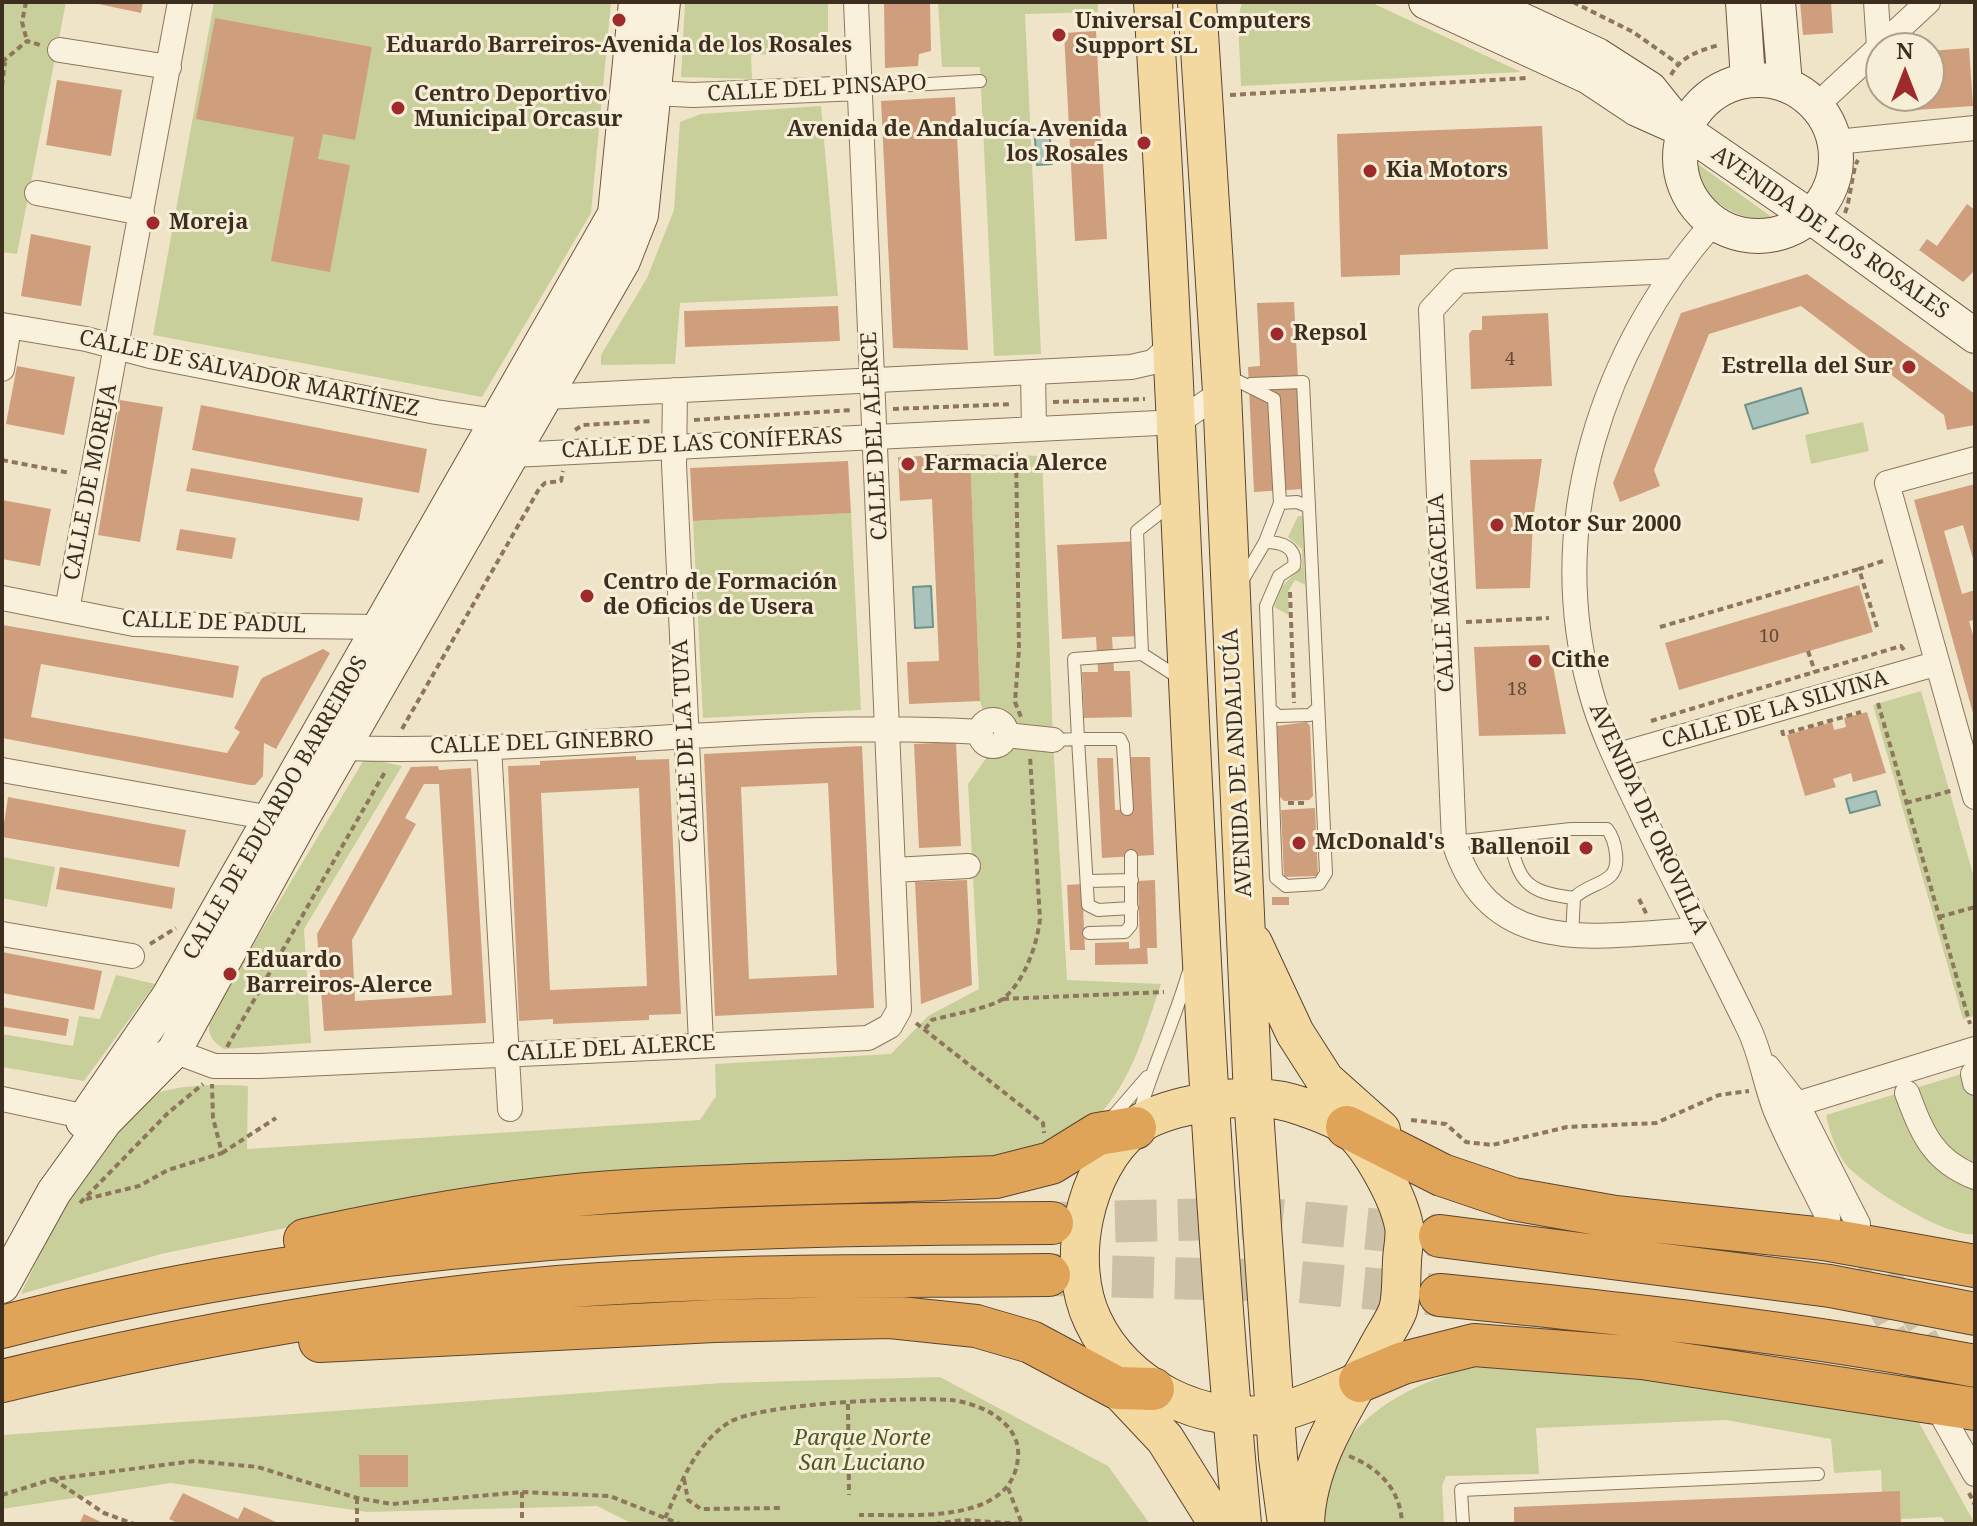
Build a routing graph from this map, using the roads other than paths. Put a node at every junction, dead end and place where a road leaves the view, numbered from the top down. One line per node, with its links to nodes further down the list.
1 (180, 2): 17 (street, CALLE DE MOREJA)
2 (636, 2): 42 (street, CALLE DE EDUARDO BARREIROS)
3 (663, 2): 22 (street, CALLE DE EDUARDO BARREIROS)
4 (856, 2): 21 (street, CALLE DEL ALERCE)
5 (1153, 2): 34 (main road, AVENIDA DE ANDALUCÍA)
6 (1426, 2): 25 (street, AVENIDA DE LOS ROSALES)
7 (1483, 2): 25 (street, AVENIDA DE LOS ROSALES)
8 (1743, 2): 18 (street)
9 (1778, 2): 20 (street)
10 (1876, 2): 13 (street)
11 (1928, 2): 14 (street)
12 (1202, 9): 39 (main road, AVENIDA DE ANDALUCÍA)
13 (1878, 32)
14 (1895, 32)
15 (60, 50): 17 (street)
16 (1865, 60): 23 (street)
17 (169, 67): 28 (street, CALLE DE MOREJA)
18 (1748, 80): 20 (street); 25 (street)
19 (980, 81): 21 (lane, CALLE DEL PINSAPO)
20 (1785, 84): 23 (street)
21 (860, 88): 22 (street, CALLE DEL PINSAPO); 38 (street, CALLE DEL ALERCE)
22 (654, 93): 41 (street, CALLE DE EDUARDO BARREIROS)
23 (1817, 105): 26 (street)
24 (1975, 128): 26 (street)
25 (1684, 130): 29 (street, AVENIDA DE LOS ROSALES); 30 (street)
26 (1836, 142): 29 (street)
27 (37, 193): 28 (street)
28 (142, 213): 35 (street, CALLE DE MOREJA)
29 (1811, 217): 30 (street); 33 (street, AVENIDA DE LOS ROSALES)
30 (1713, 223): 31 (street, AVENIDA DE OROVILLA)
31 (1674, 271): 68 (street, AVENIDA DE OROVILLA); 74 (street, CALLE MAGACELA)
32 (6, 326): 35 (street, CALLE DE SALVADOR MARTÍNEZ); 36 (street)
33 (1975, 336)
34 (1174, 343): 37 (street); 43 (main road, AVENIDA DE ANDALUCÍA)
35 (116, 346): 42 (street, CALLE DE SALVADOR MARTÍNEZ); 55 (street, CALLE DE MOREJA)
36 (2, 369)
37 (1033, 374): 38 (street); 44 (street)
38 (873, 380): 40 (street); 45 (street, CALLE DEL ALERCE)
39 (1230, 383): 43 (street); 50 (lane); 51 (lane); 54 (main road, AVENIDA DE ANDALUCÍA)
40 (675, 390): 41 (street); 46 (street, CALLE DE LA TUYA)
41 (546, 397): 42 (street); 47 (street, CALLE DE EDUARDO BARREIROS)
42 (496, 421): 47 (street); 56 (street, CALLE DE EDUARDO BARREIROS)
43 (1178, 422): 44 (street, CALLE DE LAS CONÍFERAS); 49 (main road, AVENIDA DE ANDALUCÍA)
44 (1034, 428): 45 (street, CALLE DE LAS CONÍFERAS)
45 (876, 435): 46 (street, CALLE DE LAS CONÍFERAS); 62 (street, CALLE DEL ALERCE)
46 (676, 446): 47 (street, CALLE DE LAS CONÍFERAS); 63 (street, CALLE DE LA TUYA)
47 (513, 455): 67 (street, CALLE DE EDUARDO BARREIROS)
48 (1975, 459): 58 (street)
49 (1180, 497): 57 (lane); 59 (main road, AVENIDA DE ANDALUCÍA)
50 (1280, 503): 51 (lane); 52 (lane)
51 (1309, 507): 60 (lane)
52 (1265, 542): 54 (lane); 61 (lane)
53 (2, 598): 55 (street, CALLE DE PADUL)
54 (1231, 601): 83 (main road, AVENIDA DE ANDALUCÍA)
55 (67, 610): 56 (street, CALLE DE PADUL)
56 (380, 627): 72 (street, CALLE DE EDUARDO BARREIROS)
57 (1142, 654): 59 (lane); 65 (lane)
58 (1935, 664): 68 (street, CALLE DE LA SILVINA); 70 (street)
59 (1188, 684): 82 (main road, AVENIDA DE ANDALUCÍA)
60 (1318, 708): 61 (lane); 61 (lane)
61 (1270, 709)
62 (888, 726): 63 (street, CALLE DEL GINEBRO); 64 (street, CALLE DEL GINEBRO); 77 (street, CALLE DEL ALERCE)
63 (687, 737): 66 (street, CALLE DEL GINEBRO); 90 (street, CALLE DE LA TUYA)
64 (1029, 737): 65 (lane)
65 (1078, 739): 71 (lane); 79 (lane)
66 (489, 747): 67 (street, CALLE DEL GINEBRO); 93 (street)
67 (344, 748): 92 (street, CALLE DE EDUARDO BARREIROS)
68 (1615, 756): 84 (street, AVENIDA DE OROVILLA)
69 (2, 770): 72 (street)
70 (1973, 791)
71 (1127, 809)
72 (271, 818): 89 (street, CALLE DE EDUARDO BARREIROS)
73 (1509, 836): 74 (lane); 80 (lane); 80 (lane)
74 (1454, 842): 87 (street, CALLE MAGACELA)
75 (1131, 856): 78 (lane)
76 (968, 866): 77 (street)
77 (893, 870): 90 (street, CALLE DEL ALERCE)
78 (1132, 880): 79 (lane); 81 (lane)
79 (1087, 881): 81 (lane)
80 (1574, 898): 87 (lane)
81 (1132, 908): 85 (lane)
82 (1202, 924): 96 (lane); 100 (main road, AVENIDA DE ANDALUCÍA)
83 (1245, 926): 98 (main road, AVENIDA DE ANDALUCÍA); 106 (main road)
84 (1698, 930): 87 (street, CALLE MAGACELA); 94 (street, AVENIDA DE OROVILLA)
85 (1089, 933)
86 (2, 934): 88 (street)
87 (1572, 936)
88 (132, 956)
89 (169, 996): 92 (street); 95 (street, CALLE DE EDUARDO BARREIROS)
90 (701, 1043): 93 (street, CALLE DEL ALERCE)
91 (1975, 1049): 101 (street)
92 (174, 1051): 93 (street, CALLE DEL ALERCE); 95 (street); 103 (street, CALLE DE EDUARDO BARREIROS)
93 (508, 1054): 102 (street)
94 (1760, 1056): 101 (street, AVENIDA DE OROVILLA); 108 (street, AVENIDA DE OROVILLA)
95 (118, 1071): 103 (street, CALLE DE EDUARDO BARREIROS)
96 (1152, 1071): 105 (lane); 105 (lane)
97 (1907, 1093): 107 (street)
98 (1253, 1096): 100 (main road); 104 (main road); 124 (main road, AVENIDA DE ANDALUCÍA)
99 (2, 1099): 103 (street)
100 (1208, 1101): 105 (main road); 126 (main road, AVENIDA DE ANDALUCÍA)
101 (1797, 1104): 110 (street, AVENIDA DE OROVILLA)
102 (510, 1109)
103 (95, 1118): 114 (street, CALLE DE EDUARDO BARREIROS)
104 (1347, 1127): 106 (highway); 122 (main road)
105 (1116, 1131): 115 (highway); 123 (main road)
106 (1409, 1137): 112 (highway)
107 (1975, 1177)
108 (1828, 1218)
109 (1052, 1223): 115 (highway)
110 (1858, 1224)
111 (1440, 1236): 117 (highway)
112 (1975, 1266)
113 (1049, 1275): 119 (highway)
114 (2, 1286)
115 (129, 1295): 118 (highway)
116 (1440, 1295): 120 (highway)
117 (1975, 1314)
118 (2, 1327)
119 (179, 1342): 121 (highway); 123 (highway)
120 (1975, 1366)
121 (2, 1381)
122 (1360, 1381): 124 (main road); 125 (highway); 132 (main road)
123 (1135, 1388): 126 (main road); 129 (main road)
124 (1275, 1413): 126 (main road); 131 (main road, AVENIDA DE ANDALUCÍA)
125 (1960, 1414): 128 (street)
126 (1232, 1415): 130 (main road, AVENIDA DE ANDALUCÍA)
127 (1818, 1474): 133 (lane)
128 (1975, 1474)
129 (1218, 1524)
130 (1242, 1524)
131 (1287, 1524)
132 (1305, 1524)
133 (1463, 1524)

